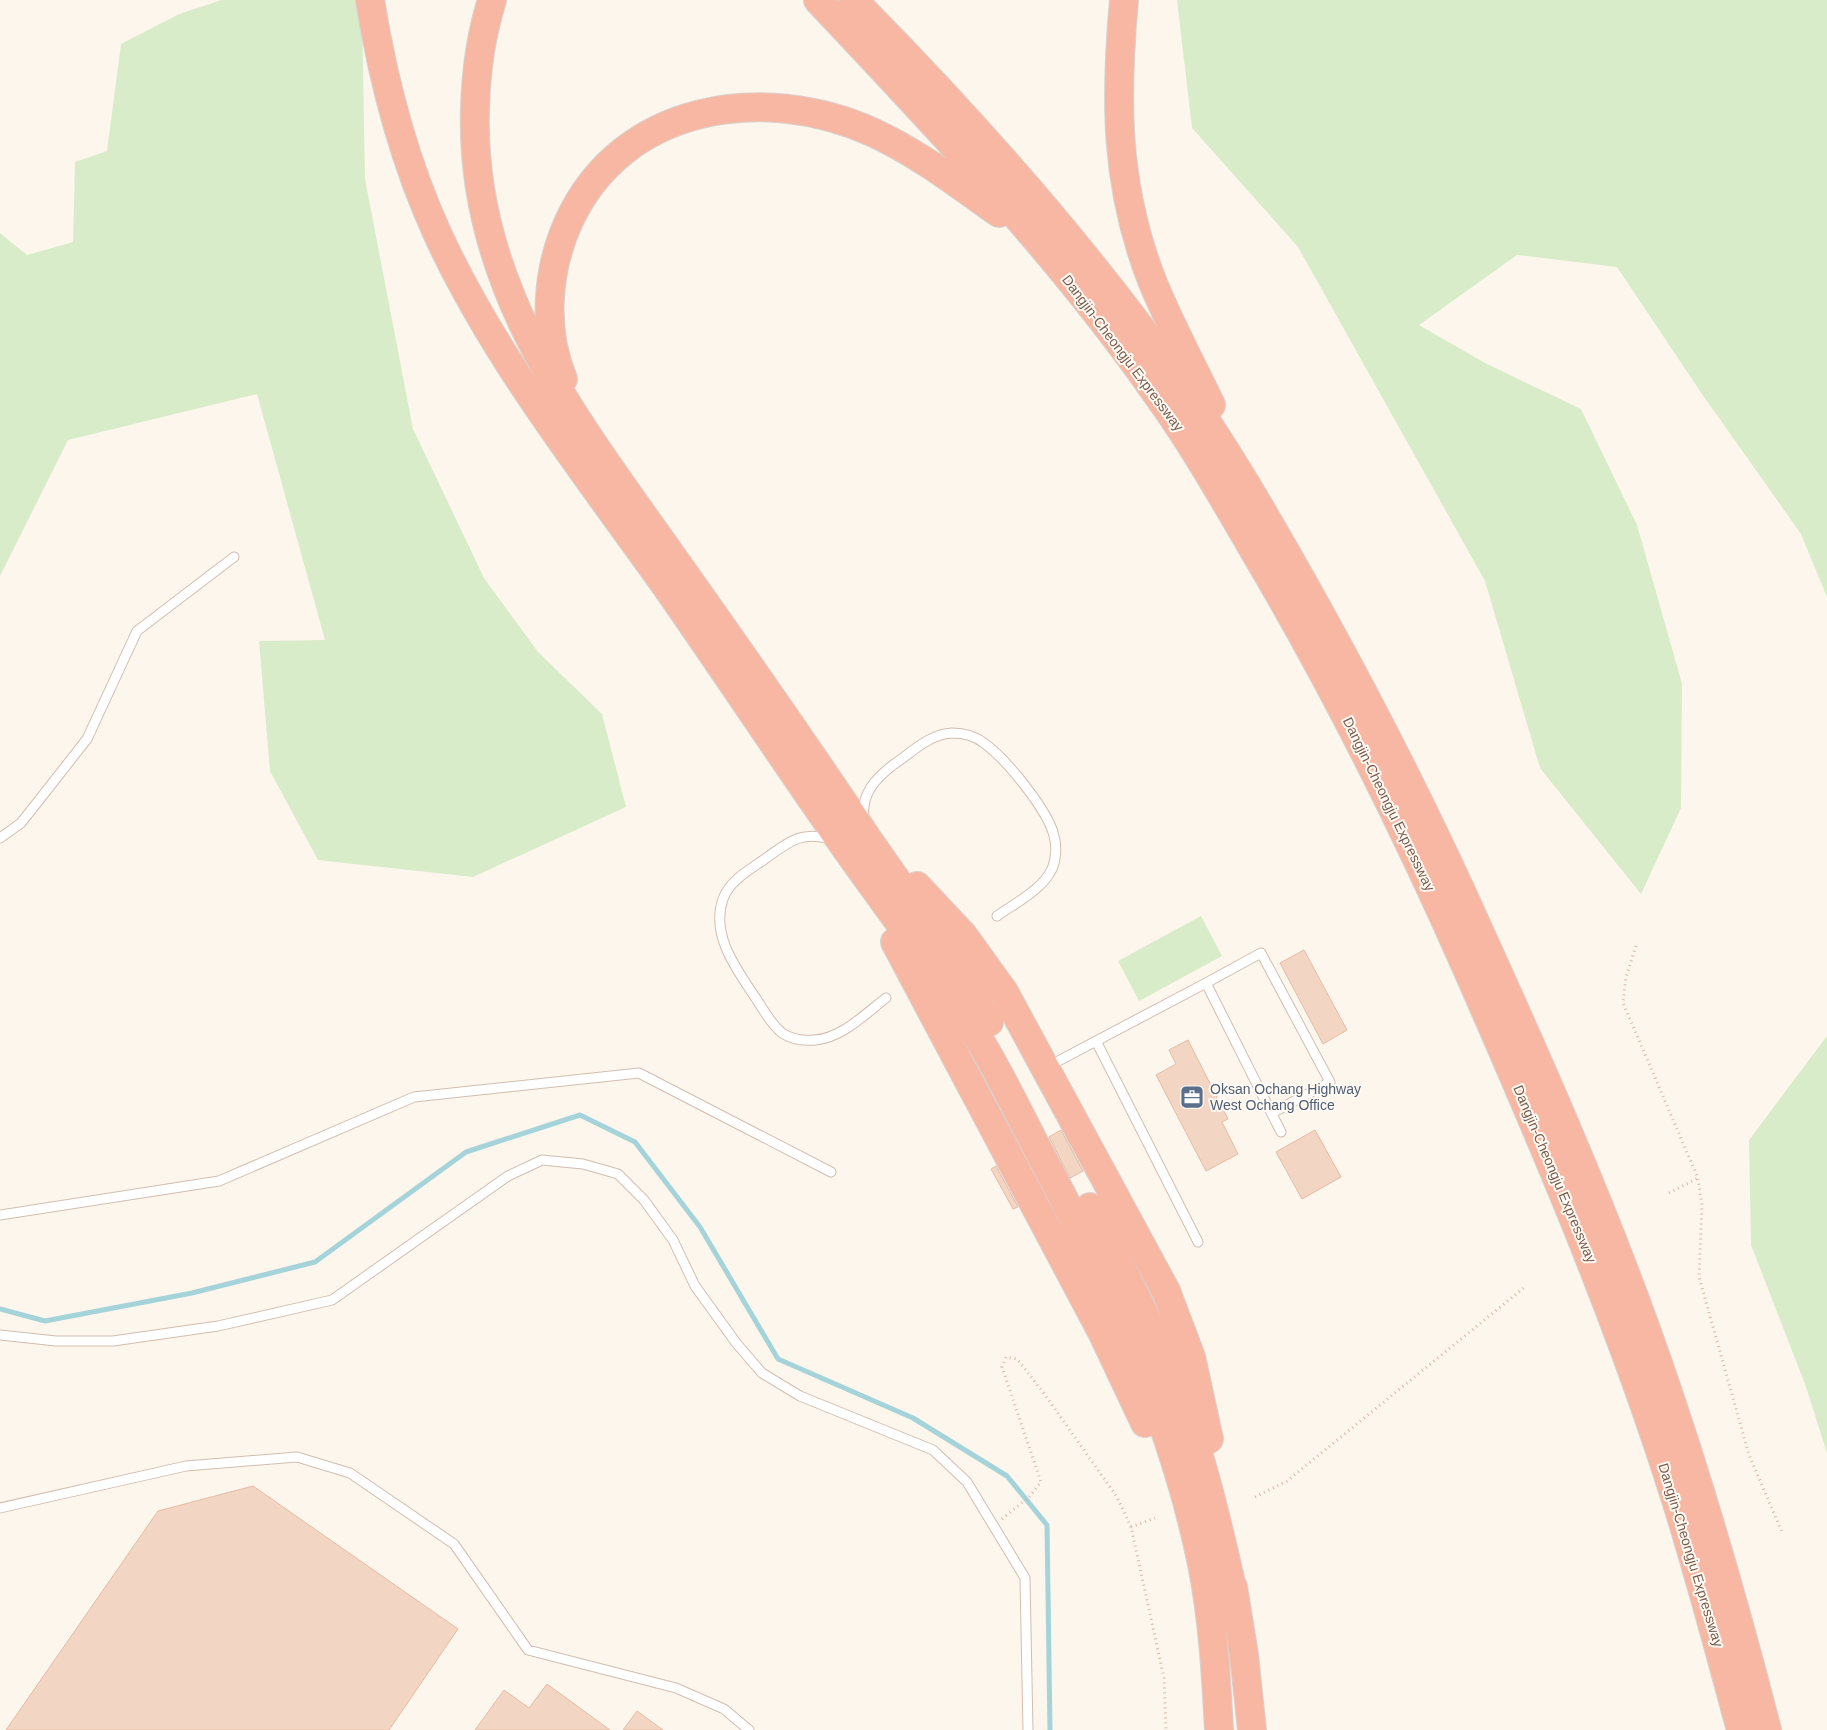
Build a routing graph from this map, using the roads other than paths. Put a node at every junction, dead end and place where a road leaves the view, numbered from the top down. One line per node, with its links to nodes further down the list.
1 (370, 0): 8 (highway)
2 (475, 0): 8 (highway)
3 (492, 0): 9 (highway)
4 (818, 0): 7 (highway, Dangjin-Cheongju Expressway)
5 (853, 0): 10 (highway, Dangjin-Cheongju Expressway)
6 (1124, 0): 10 (highway)
7 (1044, 250): 9 (highway); 31 (highway, Dangjin-Cheongju Expressway)
8 (527, 388): 13 (highway)
9 (587, 436): 13 (highway)
10 (1270, 525): 32 (highway, Dangjin-Cheongju Expressway)
11 (234, 557): 12 (lane)
12 (0, 838)
13 (855, 841): 14 (lane); 16 (lane); 18 (highway); 26 (highway); 30 (highway)
14 (997, 916)
15 (1206, 983): 17 (lane); 19 (lane); 19 (lane)
16 (886, 998)
17 (1096, 1041): 18 (lane); 23 (lane)
18 (1046, 1067): 26 (highway)
19 (1272, 1113): 20 (lane)
20 (1281, 1132)
21 (831, 1172): 22 (lane)
22 (0, 1215)
23 (1198, 1242)
24 (0, 1335): 29 (lane)
25 (0, 1508): 28 (lane)
26 (1236, 1605): 27 (highway)
27 (1252, 1726)
28 (749, 1730)
29 (1028, 1730)
30 (1220, 1730)
31 (1741, 1730)
32 (1767, 1730)

